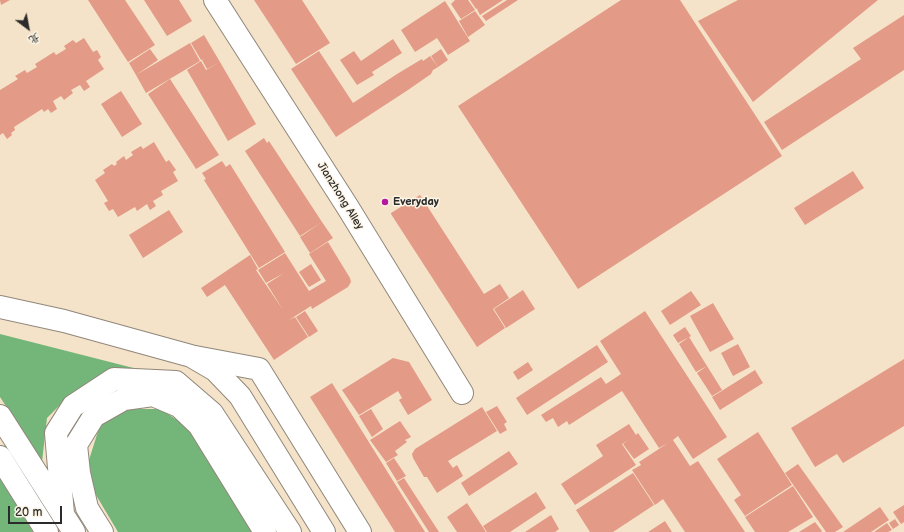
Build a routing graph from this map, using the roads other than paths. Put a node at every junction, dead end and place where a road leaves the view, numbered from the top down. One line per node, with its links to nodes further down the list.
1 (215, 0): 4 (street, Jianzhong Alley)
2 (0, 307): 3 (street)
3 (191, 356): 13 (street); 14 (street)
4 (462, 393)
5 (0, 416): 7 (street)
6 (0, 457): 8 (street)
7 (63, 514): 9 (street); 12 (street)
8 (47, 532)
9 (74, 532)
10 (102, 532): 11 (street)
11 (265, 532)
12 (290, 532)
13 (324, 532)
14 (360, 532)

